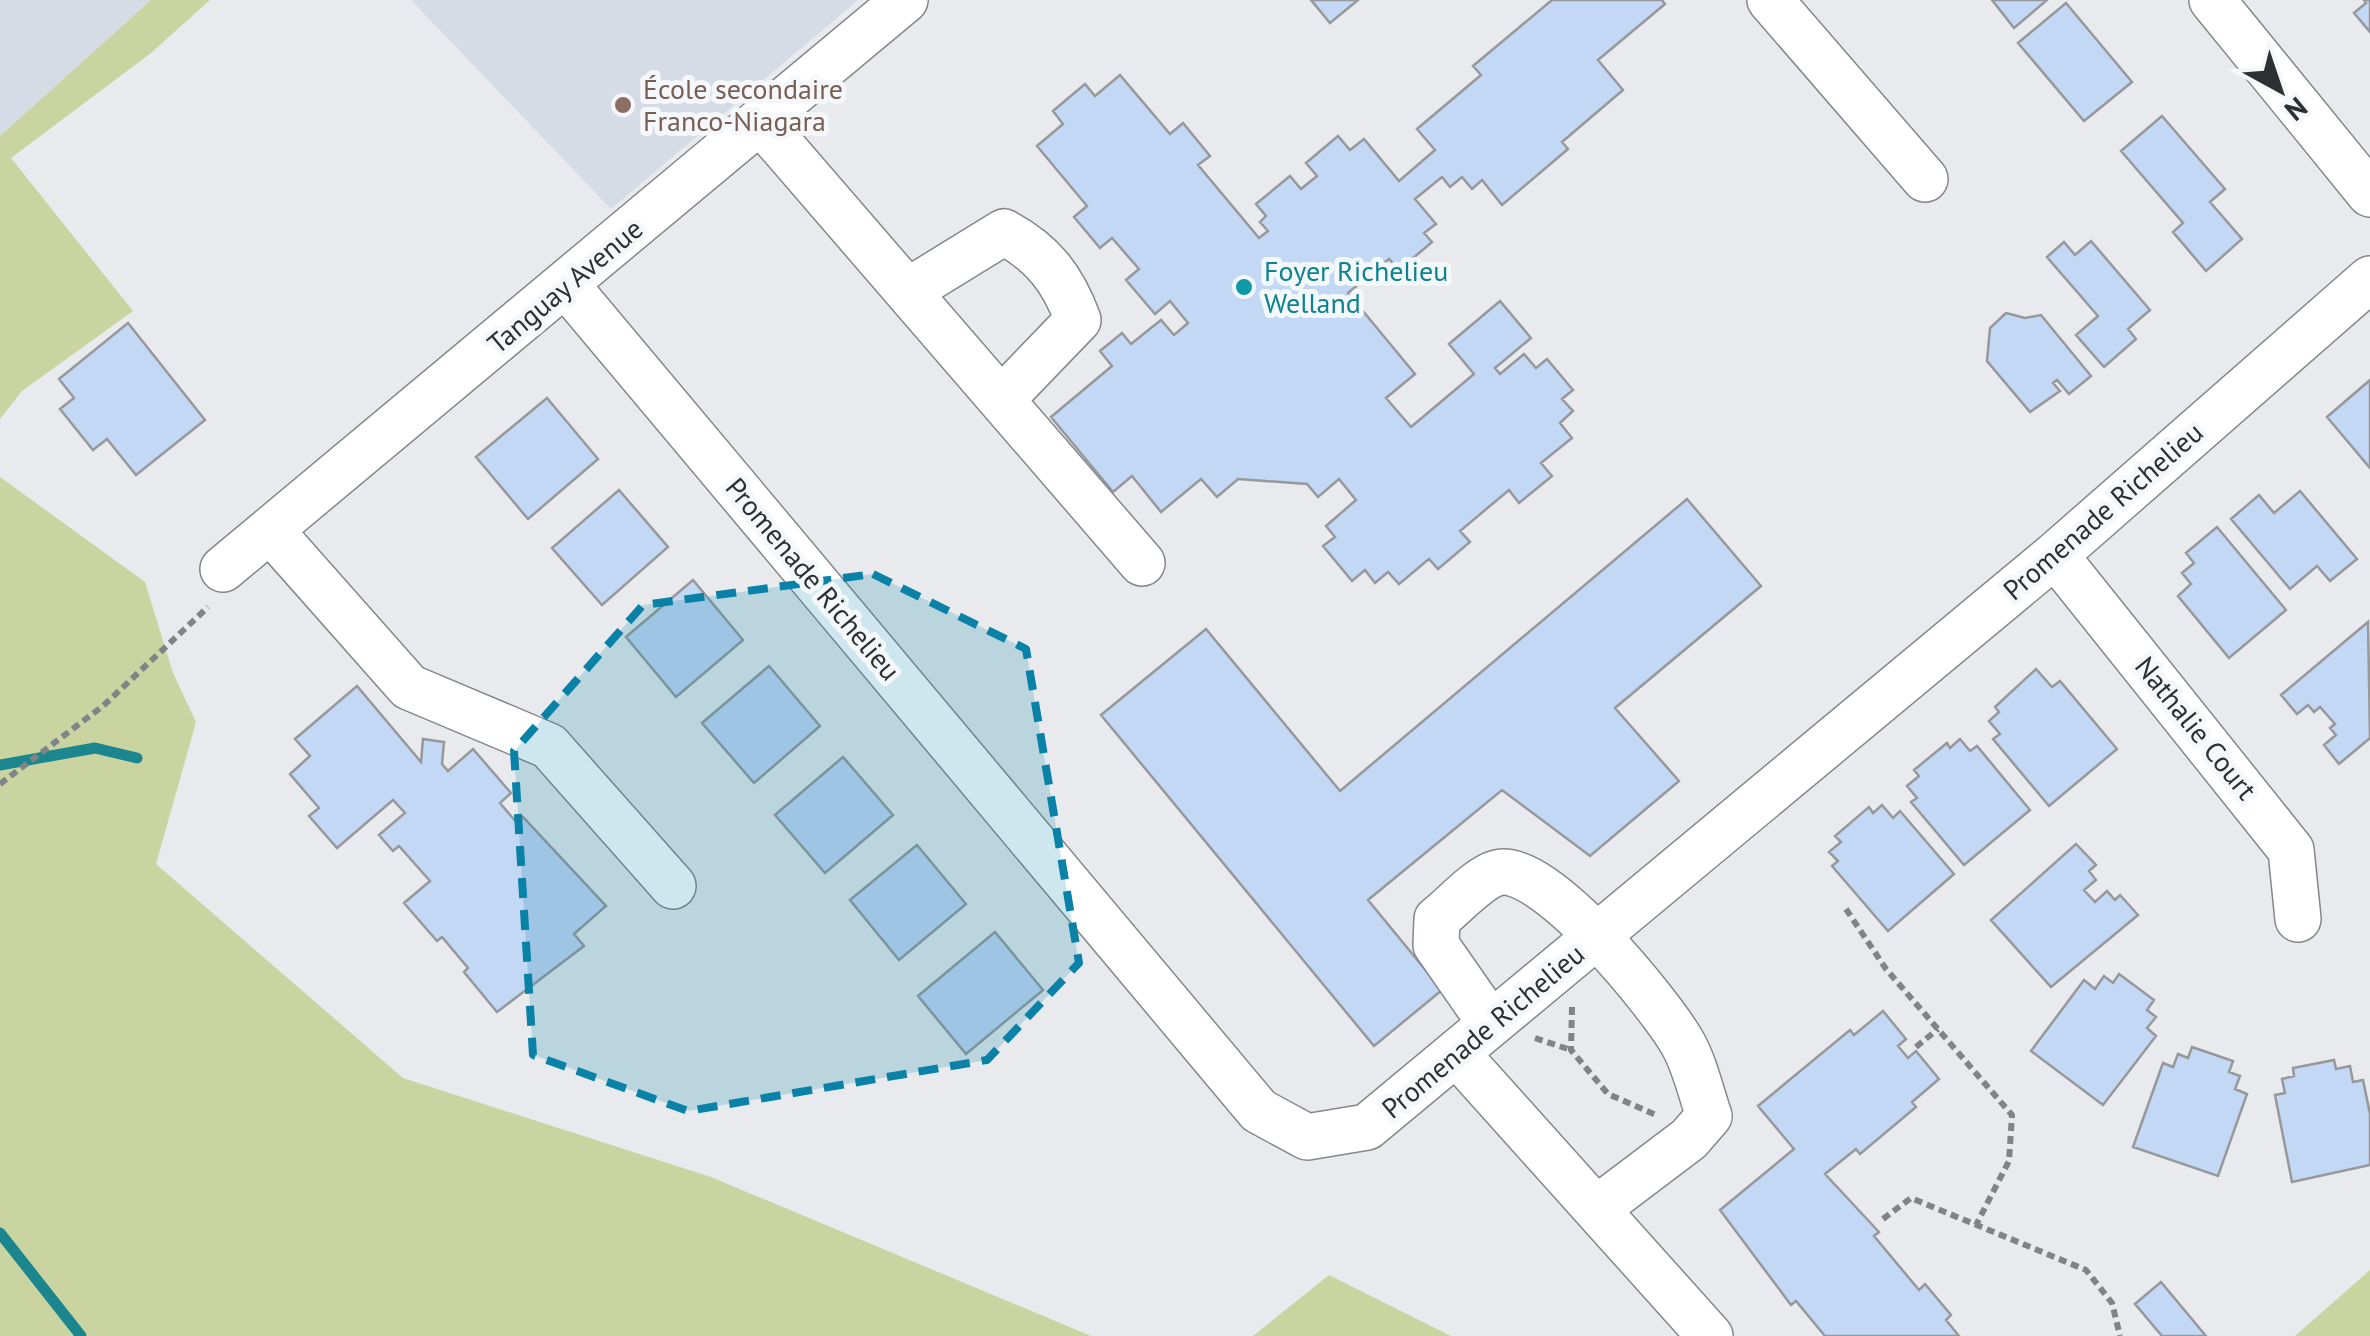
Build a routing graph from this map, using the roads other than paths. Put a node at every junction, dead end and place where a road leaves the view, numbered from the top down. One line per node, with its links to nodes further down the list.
1 (1770, 0): 5 (street)
2 (2212, 0): 6 (street)
3 (894, 3): 4 (street, Tanguay Avenue)
4 (761, 122): 8 (street, Tanguay Avenue); 9 (street)
5 (1925, 179)
6 (2370, 194)
7 (2370, 279): 12 (street, Promenade Richelieu)
8 (567, 286): 11 (street, Tanguay Avenue); 19 (street, Promenade Richelieu)
9 (908, 291): 10 (street); 10 (street)
10 (1001, 400): 13 (street)
11 (270, 530): 14 (street, Tanguay Avenue); 15 (street)
12 (2054, 554): 16 (street, Nathalie Court); 17 (street, Promenade Richelieu)
13 (1142, 563)
14 (223, 569)
15 (672, 886)
16 (2298, 919)
17 (1586, 946): 18 (street, Promenade Richelieu); 18 (street); 20 (street)
18 (1491, 1024): 19 (street, Promenade Richelieu)
19 (1456, 1053): 20 (street)
20 (1599, 1207): 21 (street)
21 (1710, 1336)

